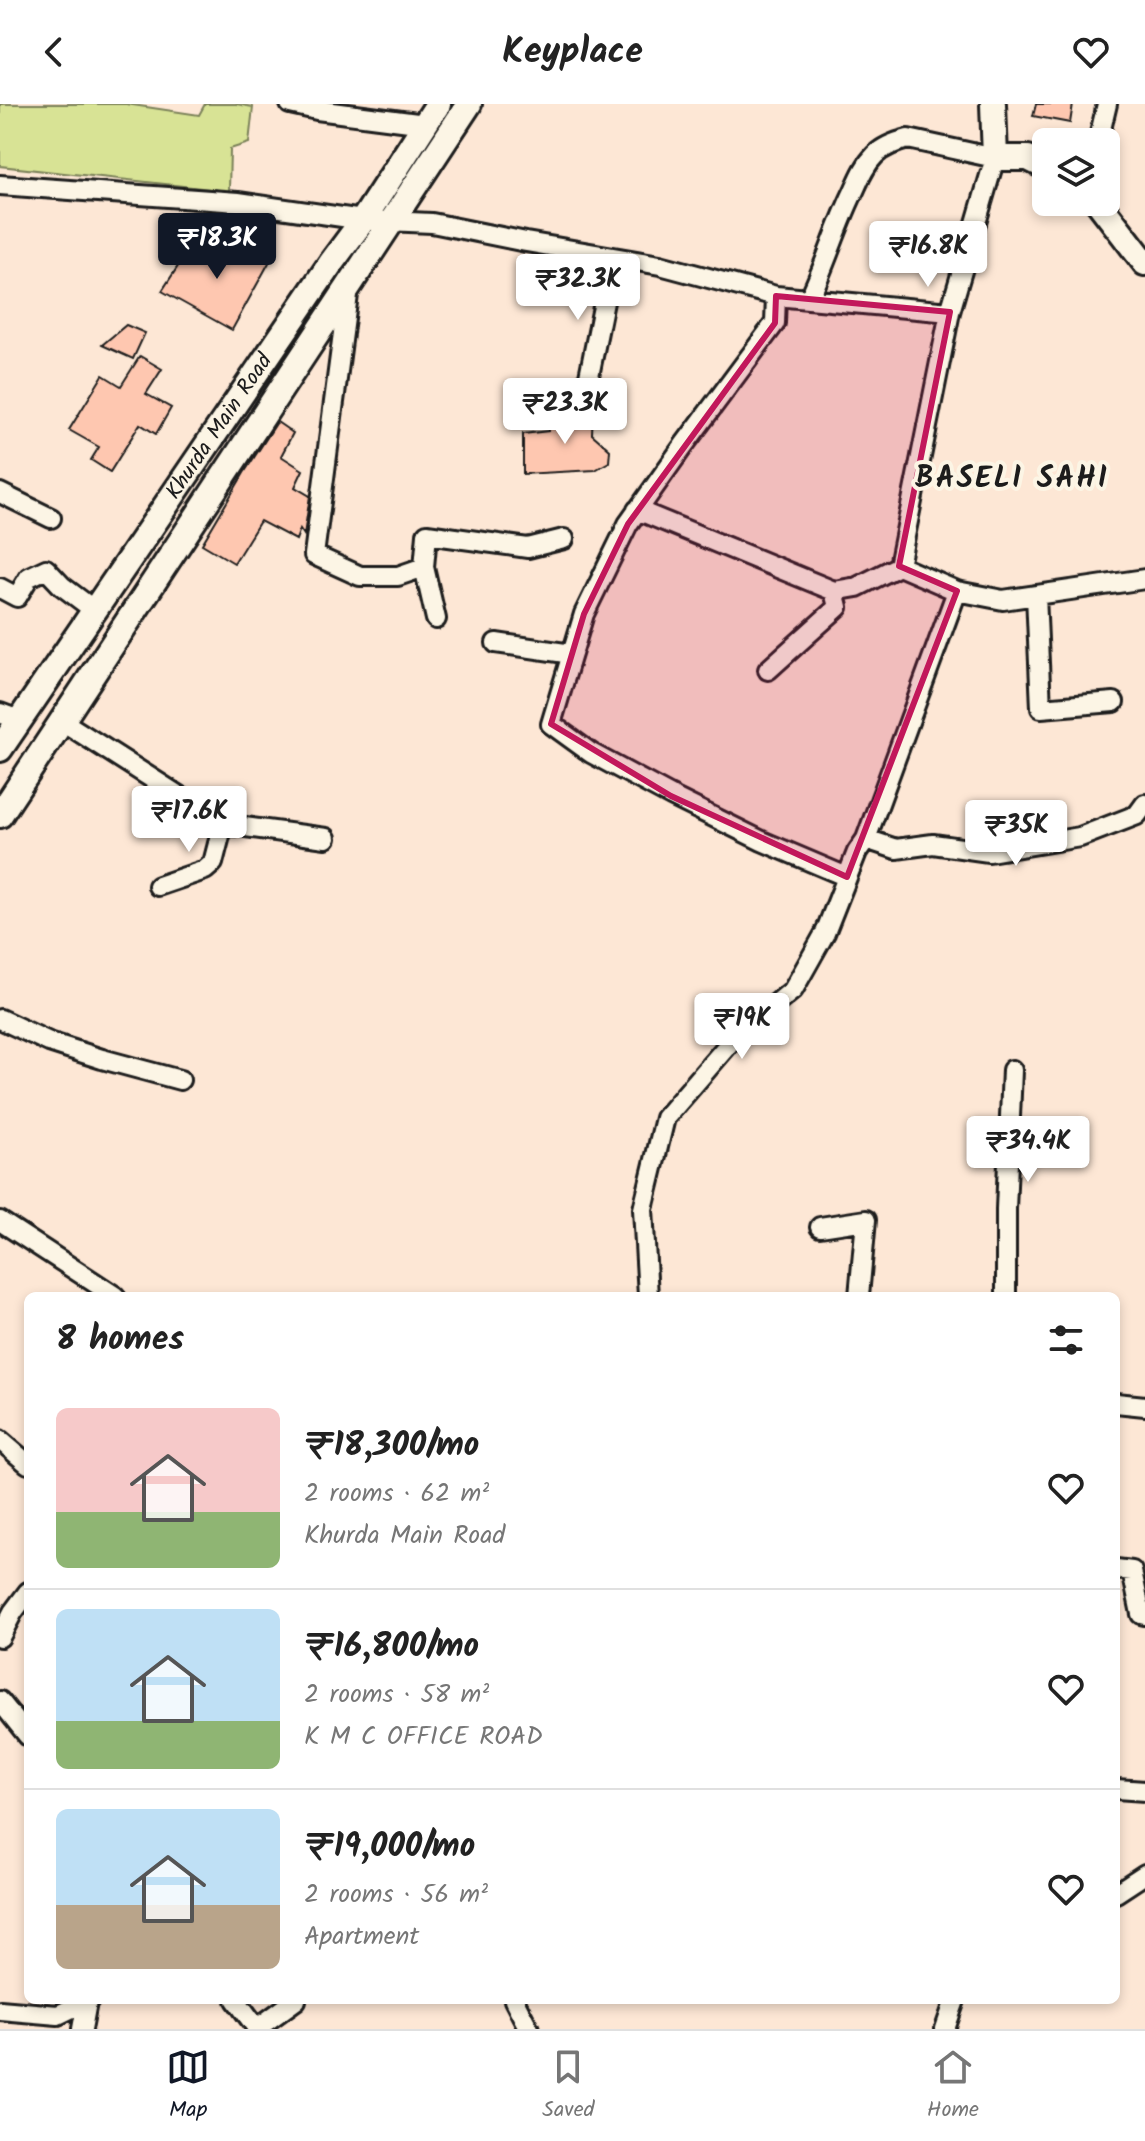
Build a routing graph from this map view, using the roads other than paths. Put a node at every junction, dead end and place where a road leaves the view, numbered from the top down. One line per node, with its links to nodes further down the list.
1 (290, 104): 5 (street)
2 (469, 104): 12 (main road, Khurda Main Road)
3 (993, 104): 7 (main road)
4 (1107, 104): 6 (street)
5 (432, 114): 11 (main road, Khurda Main Road)
6 (1101, 128)
7 (995, 158): 8 (main road); 17 (street); 18 (street)
8 (1032, 160)
9 (0, 185): 11 (street)
10 (1109, 216): 14 (main road)
11 (363, 220): 12 (street); 31 (main road, Khurda Main Road)
12 (392, 220): 13 (street); 15 (main road, Khurda Main Road)
13 (613, 257): 16 (street); 19 (street)
14 (1145, 263)
15 (349, 285): 25 (street); 38 (main road, Khurda Main Road)
16 (776, 296): 17 (street); 21 (street)
17 (809, 299): 18 (street)
18 (950, 312): 24 (street)
19 (585, 396)
20 (0, 493): 22 (street)
21 (637, 510): 28 (street); 34 (street)
22 (51, 518)
23 (564, 539): 25 (street)
24 (899, 566): 28 (street); 29 (street)
25 (424, 567): 32 (street)
26 (1145, 579): 30 (street)
27 (0, 588): 31 (street)
28 (834, 591): 35 (street)
29 (957, 591): 30 (street); 44 (street)
30 (1036, 595): 36 (street)
31 (94, 610): 37 (main road, Khurda Main Road)
32 (436, 619)
33 (496, 643): 34 (street)
34 (572, 654): 45 (street)
35 (768, 670)
36 (1114, 702)
37 (10, 716): 39 (main road, Khurda Main Road)
38 (62, 721): 41 (main road, Khurda Main Road); 42 (street)
39 (0, 749)
40 (1145, 804): 44 (street)
41 (0, 815)
42 (223, 824): 43 (street); 46 (street)
43 (326, 838)
44 (866, 839): 45 (street)
45 (847, 877): 53 (street)
46 (158, 886)
47 (0, 1019): 49 (street)
48 (1012, 1070): 55 (street)
49 (180, 1080)
50 (0, 1221): 52 (street)
51 (820, 1227): 54 (street)
52 (109, 1292)
53 (648, 1292)
54 (859, 1292)
55 (1006, 1292)
56 (1120, 1403): 57 (street)
57 (1145, 1406)
58 (0, 1440): 59 (street)
59 (24, 1461)
60 (1120, 1570): 62 (street)
61 (24, 1597): 63 (street)
62 (1145, 1615)
63 (0, 1637)
64 (0, 1701): 65 (street)
65 (24, 1731)
66 (1120, 1789): 67 (street)
67 (1145, 1791)
68 (1145, 1875): 69 (street)
69 (1120, 1891)
70 (82, 2004): 76 (street)
71 (87, 2004): 78 (street)
72 (239, 2004): 77 (street)
73 (290, 2004): 77 (street)
74 (516, 2004): 79 (street)
75 (954, 2004): 80 (street)
76 (0, 2010)
77 (256, 2028)
78 (82, 2029)
79 (529, 2029)
80 (945, 2029)

